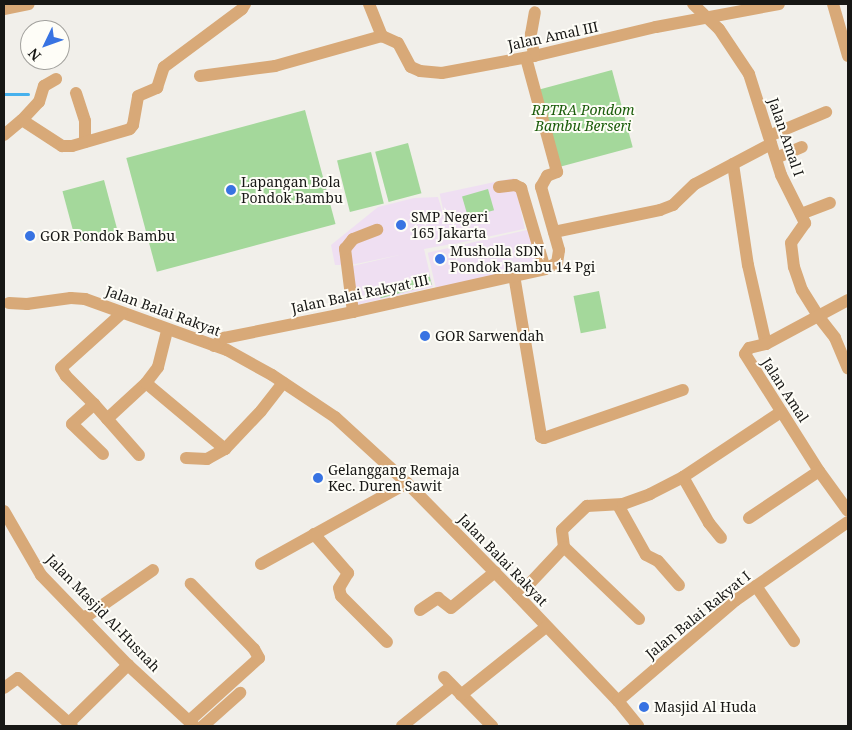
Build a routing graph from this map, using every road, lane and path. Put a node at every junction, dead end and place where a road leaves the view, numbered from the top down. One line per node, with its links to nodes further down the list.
1 (29, 4): 7 (street)
2 (245, 4): 20 (street)
3 (369, 4): 10 (street, Jalan Amal III)
4 (693, 4): 9 (street, Jalan Amal I)
5 (778, 4): 9 (street, Jalan Amal III)
6 (834, 4): 11 (street)
7 (4, 9)
8 (534, 12): 12 (street)
9 (708, 17): 12 (street, Jalan Amal III); 19 (street, Jalan Amal I)
10 (380, 30): 12 (street, Jalan Amal III); 13 (street)
11 (848, 56)
12 (530, 57): 28 (street)
13 (200, 76)
14 (56, 79): 17 (street)
15 (76, 93): 20 (street)
16 (826, 112): 19 (street)
17 (22, 120): 18 (street); 20 (street)
18 (4, 135)
19 (770, 140): 22 (street, Jalan Amal I); 23 (street)
20 (85, 142)
21 (802, 148): 22 (street)
22 (776, 158): 26 (street, Jalan Amal I)
23 (733, 164): 28 (street); 37 (street)
24 (499, 187): 29 (street)
25 (830, 203): 26 (street)
26 (801, 214): 35 (street)
27 (377, 230): 33 (street)
28 (554, 232): 29 (street)
29 (545, 269): 30 (street, Jalan Balai Rakyat III)
30 (514, 275): 33 (street, Jalan Balai Rakyat III); 42 (street)
31 (848, 300): 35 (street, Jalan Amal)
32 (5, 302): 34 (street, Jalan Balai Rakyat)
33 (353, 312): 38 (street, Jalan Balai Rakyat III)
34 (122, 313): 36 (street, Jalan Balai Rakyat); 43 (street)
35 (818, 316): 37 (street, Jalan Amal); 39 (street)
36 (167, 330): 38 (street, Jalan Balai Rakyat); 40 (street)
37 (766, 344): 44 (street, Jalan Amal)
38 (214, 346): 41 (street, Jalan Balai Rakyat)
39 (848, 368)
40 (146, 383): 45 (street); 46 (street)
41 (283, 383): 46 (street); 52 (street, Jalan Balai Rakyat)
42 (683, 390)
43 (94, 404): 45 (street); 47 (street)
44 (781, 412): 50 (street, Jalan Amal); 51 (street)
45 (106, 419): 48 (street)
46 (225, 449): 49 (street)
47 (103, 454)
48 (140, 456)
49 (186, 458)
50 (819, 471): 55 (street, Jalan Amal); 56 (street)
51 (683, 477): 53 (street); 59 (street)
52 (407, 483): 58 (street); 63 (street, Jalan Balai Rakyat)
53 (618, 505): 60 (street); 65 (street)
54 (4, 511): 69 (street, Jalan Masjid Al-Husnah)
55 (848, 511)
56 (749, 518)
57 (848, 522): 66 (street, Jalan Balai Rakyat I)
58 (314, 534): 61 (street); 73 (street)
59 (721, 538)
60 (564, 547): 67 (street); 70 (street)
61 (261, 564)
62 (153, 570): 69 (street)
63 (495, 572): 67 (street, Jalan Balai Rakyat); 68 (street)
64 (191, 584): 79 (street)
65 (679, 584)
66 (756, 586): 72 (street); 78 (street, Jalan Balai Rakyat I)
67 (518, 596): 71 (street, Jalan Balai Rakyat)
68 (420, 610)
69 (84, 618): 74 (street, Jalan Masjid Al-Husnah)
70 (639, 619)
71 (546, 627): 77 (street); 78 (street, Jalan Balai Rakyat)
72 (794, 641)
73 (387, 642)
74 (128, 664): 79 (street, Jalan Masjid Al-Husnah); 80 (street)
75 (4, 688): 80 (street)
76 (240, 693): 81 (street)
77 (461, 696): 82 (street); 83 (street)
78 (618, 701): 84 (street, Jalan Balai Rakyat)
79 (191, 724)
80 (71, 725)
81 (203, 726)
82 (402, 726)
83 (492, 726)
84 (638, 726)

